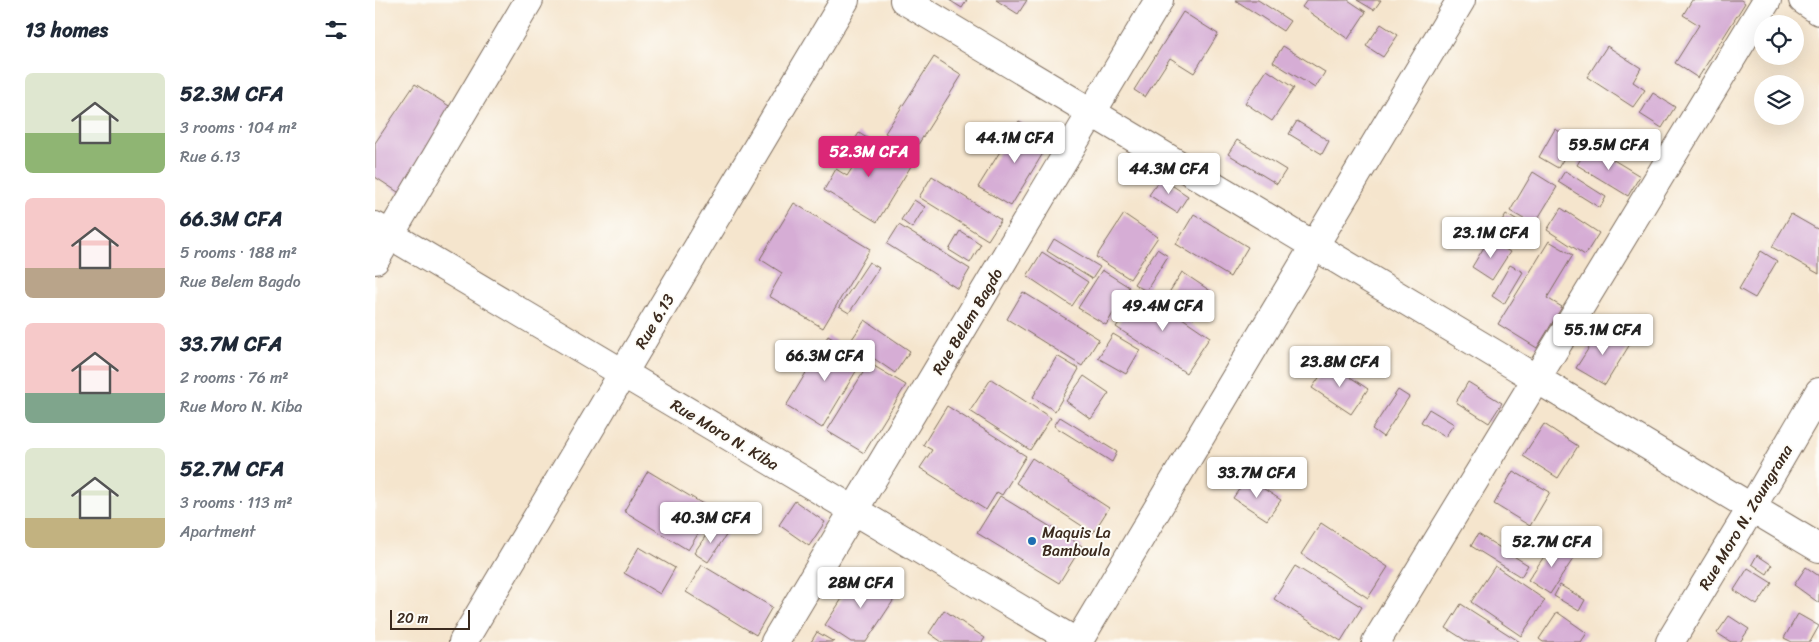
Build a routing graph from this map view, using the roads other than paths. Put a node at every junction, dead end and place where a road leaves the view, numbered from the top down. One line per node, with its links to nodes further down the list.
1 (529, 0): 10 (street)
2 (845, 0): 13 (street, Rue 6.13)
3 (904, 0): 9 (street)
4 (1159, 0): 9 (street, Rue Belem Bagdo)
5 (1461, 0): 11 (street)
6 (1767, 0): 14 (street)
7 (1803, 0): 8 (street)
8 (1819, 10)
9 (1091, 112): 11 (street); 17 (street, Rue Belem Bagdo)
10 (382, 230): 12 (street); 13 (street, Rue Moro N. Kiba)
11 (1315, 245): 14 (street); 21 (street)
12 (375, 260)
13 (623, 373): 17 (street, Rue Moro N. Kiba); 19 (street, Rue 6.13)
14 (1536, 380): 16 (street); 22 (street)
15 (1819, 392): 16 (street, Rue Moro N. Zoungrana)
16 (1752, 507): 18 (street); 23 (street, Rue Moro N. Zoungrana)
17 (854, 510): 20 (street, Rue Belem Bagdo); 21 (street, Rue Moro N. Kiba)
18 (1819, 548)
19 (463, 642)
20 (775, 642)
21 (1077, 642)
22 (1376, 642)
23 (1670, 642)

